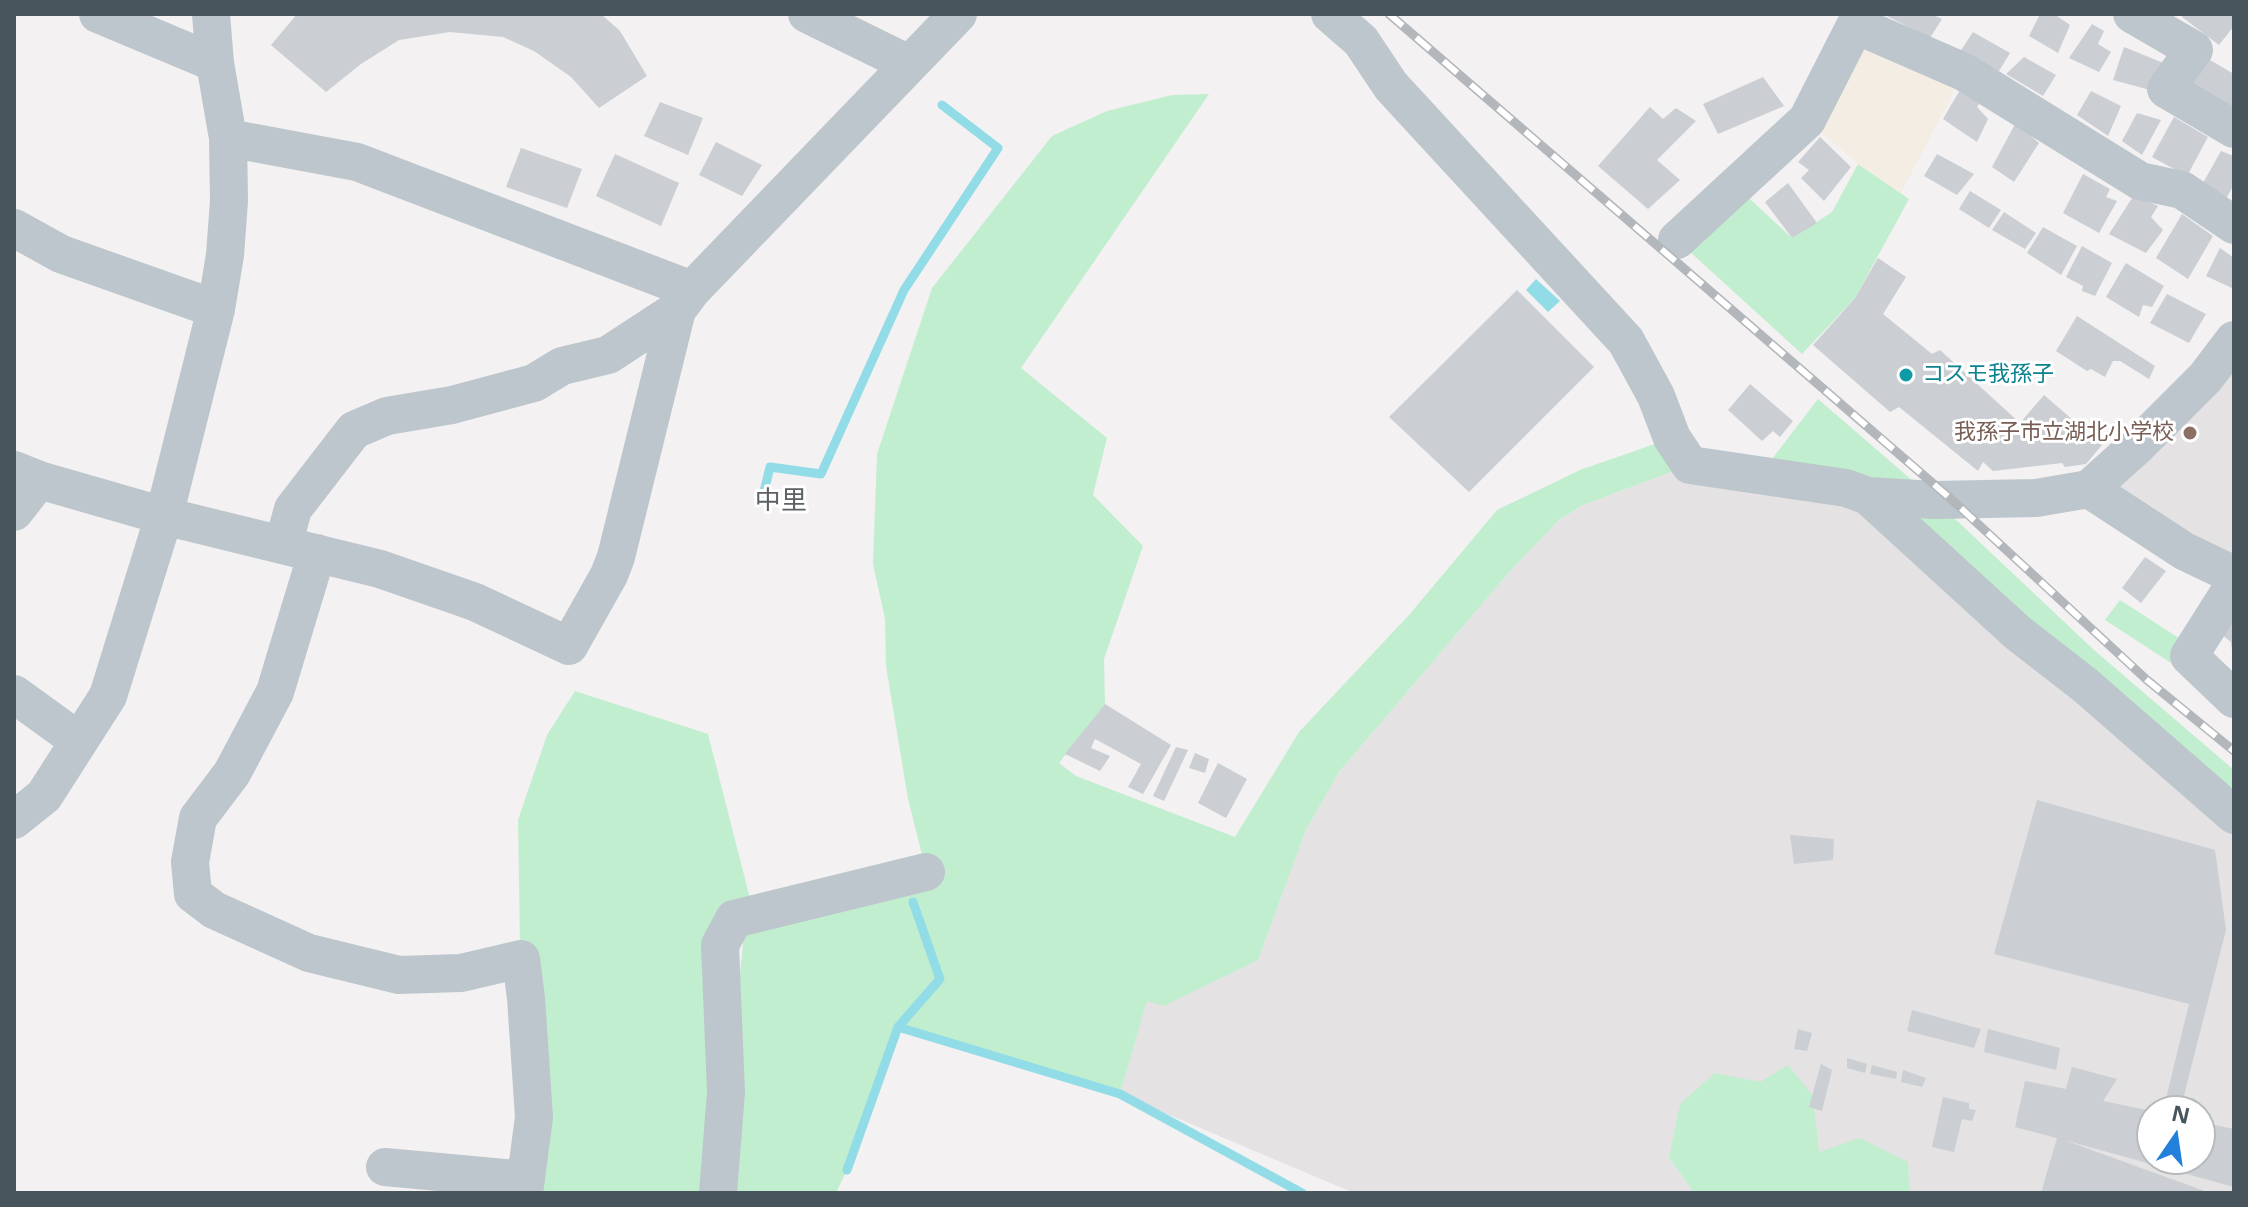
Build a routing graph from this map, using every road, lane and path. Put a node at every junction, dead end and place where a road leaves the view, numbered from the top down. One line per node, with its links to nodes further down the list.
1 (98, 14): 8 (street)
2 (211, 14): 8 (street)
3 (807, 14): 9 (street)
4 (958, 14): 9 (street)
5 (1330, 14): 20 (street)
6 (2132, 14): 10 (street)
7 (1858, 20): 12 (street); 14 (street)
8 (215, 63): 11 (street)
9 (909, 64): 15 (street)
10 (2234, 129)
11 (228, 138): 15 (street); 16 (street)
12 (2234, 225)
13 (14, 228): 16 (street)
14 (1677, 240)
15 (685, 300): 23 (street); 23 (street)
16 (216, 309): 22 (street)
17 (2234, 340): 19 (street)
18 (26, 475): 21 (street); 22 (street)
19 (2089, 489): 20 (street); 24 (street)
20 (1868, 496): 29 (street)
21 (14, 512)
22 (164, 516): 23 (street); 28 (street)
23 (300, 549): 33 (street)
24 (2234, 575)
25 (2234, 585): 27 (street)
26 (14, 694): 28 (street)
27 (2234, 699)
28 (79, 741): 30 (street)
29 (2234, 815)
30 (14, 820)
31 (926, 872): 34 (street)
32 (385, 1167): 33 (street)
33 (525, 1186)
34 (718, 1193)

